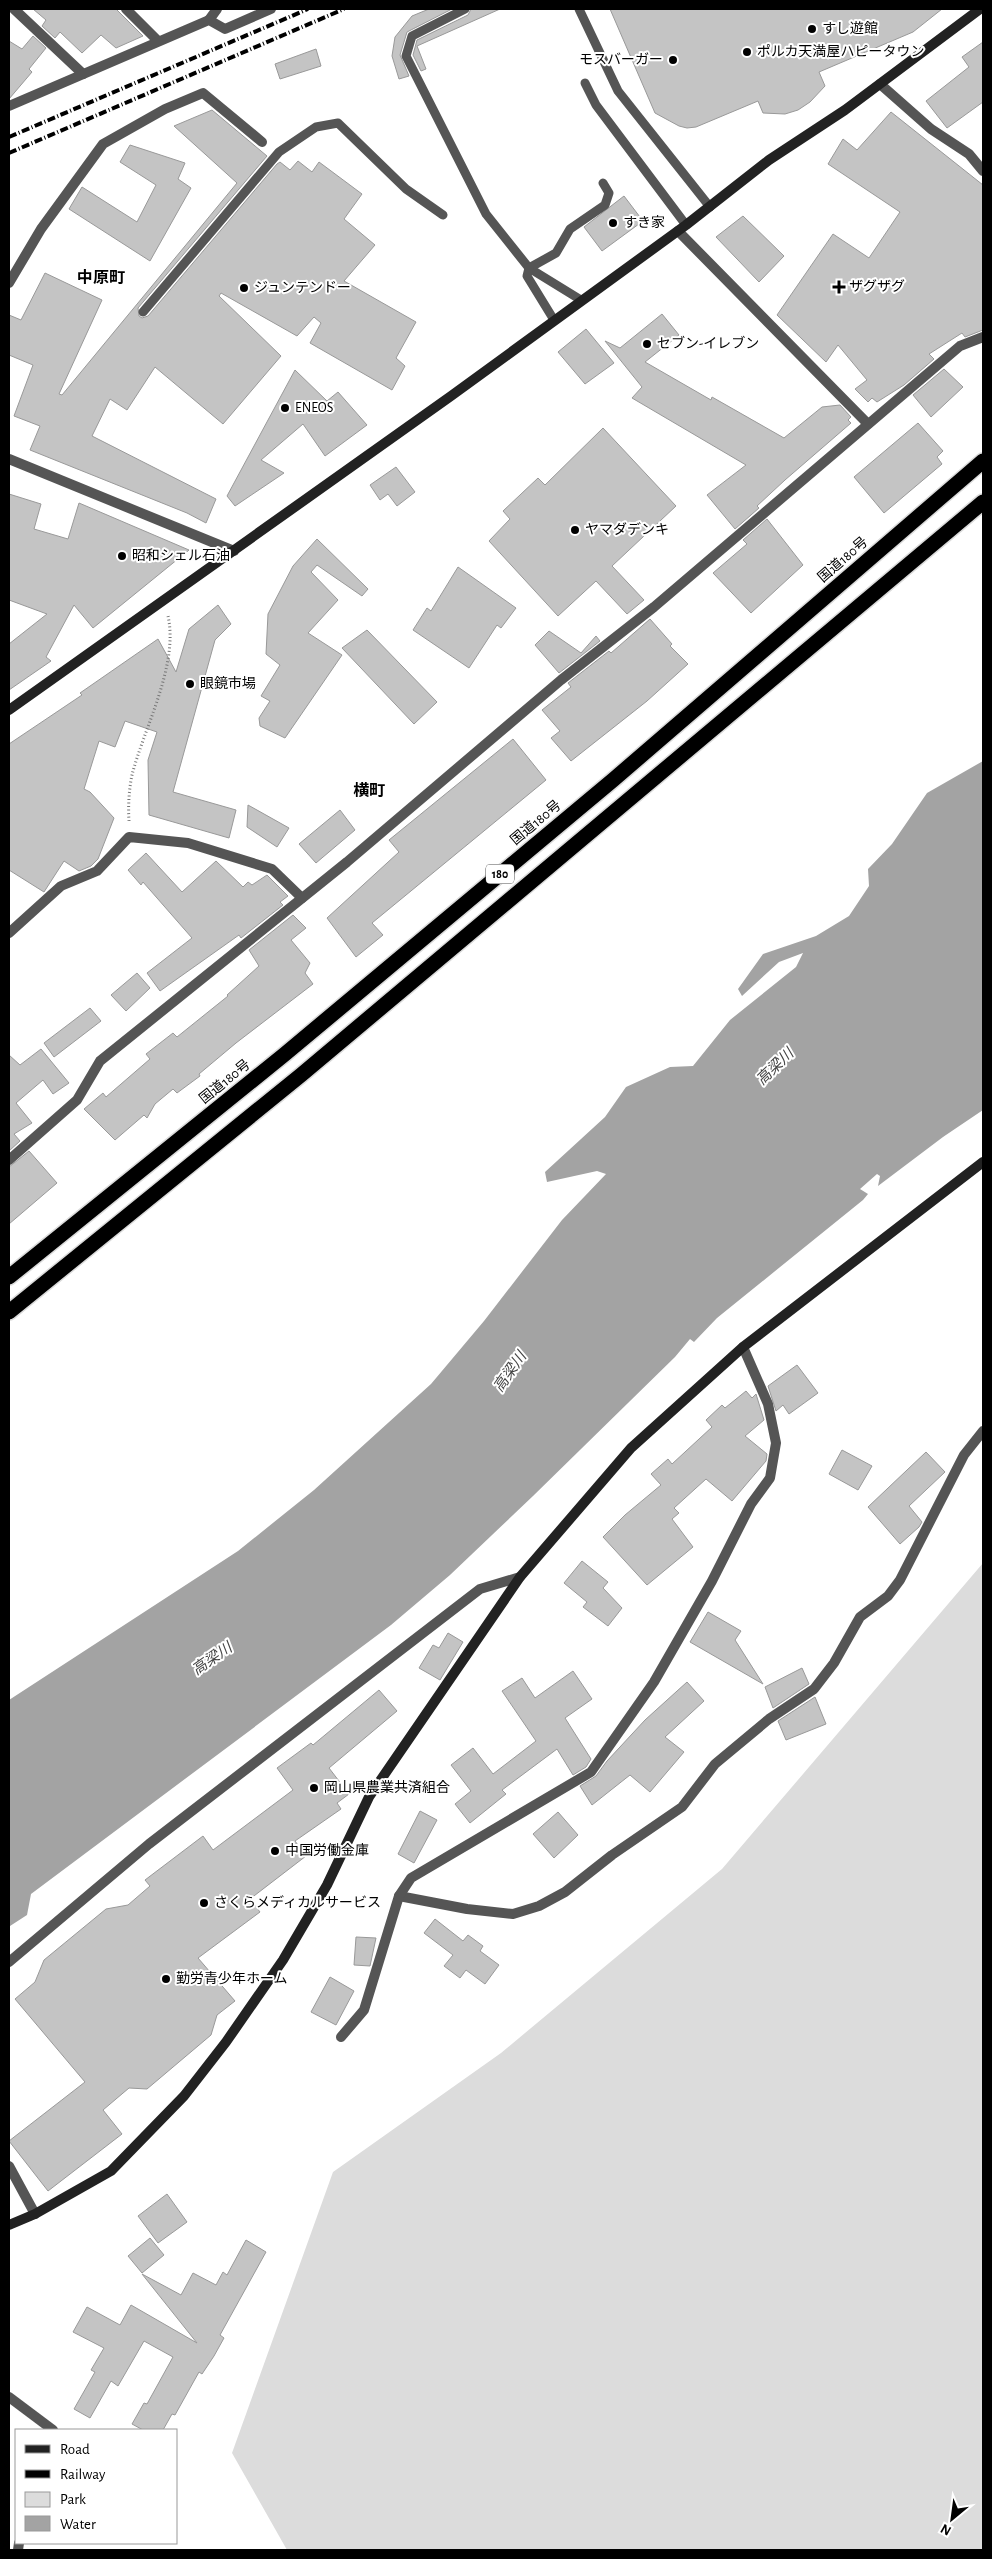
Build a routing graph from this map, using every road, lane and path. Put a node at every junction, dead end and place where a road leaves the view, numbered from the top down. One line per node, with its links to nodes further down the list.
1 (14, 9): 10 (street)
2 (126, 9): 9 (street)
3 (217, 9): 8 (street)
4 (272, 9): 8 (street)
5 (466, 9): 22 (lane)
6 (579, 9): 17 (lane)
7 (980, 9): 12 (street)
8 (209, 20): 9 (street)
9 (158, 41): 10 (street)
10 (82, 74): 13 (street)
11 (584, 83): 20 (lane)
12 (880, 84): 15 (street); 17 (street)
13 (9, 106)
14 (262, 142): 23 (street)
15 (983, 170)
16 (602, 183): 21 (lane)
17 (710, 207): 20 (street)
18 (443, 215): 25 (lane)
19 (570, 218): 21 (lane)
20 (682, 228): 24 (street); 28 (street)
21 (570, 229): 22 (lane)
22 (529, 268): 24 (lane); 26 (lane)
23 (9, 283)
24 (581, 300): 26 (street)
25 (143, 312)
26 (554, 320): 32 (street)
27 (983, 337): 28 (street)
28 (868, 424): 36 (street)
29 (9, 459): 32 (street)
30 (983, 461): 40 (highway, 国道180号 / 180)
31 (983, 502): 41 (highway, 180)
32 (234, 551): 33 (street)
33 (164, 600): 34 (street); 35 (path)
34 (9, 710)
35 (129, 837): 36 (street); 37 (street)
36 (302, 898): 38 (street)
37 (9, 933)
38 (9, 1160)
39 (983, 1162): 42 (street)
40 (9, 1277)
41 (9, 1312)
42 (742, 1347): 44 (street); 45 (street)
43 (983, 1431): 45 (street)
44 (520, 1577): 46 (street); 49 (street)
45 (400, 1896): 47 (street)
46 (9, 1962)
47 (341, 2037)
48 (9, 2166): 49 (street)
49 (35, 2214): 50 (street)
50 (9, 2224)
51 (9, 2397): 52 (street)
52 (52, 2429)

